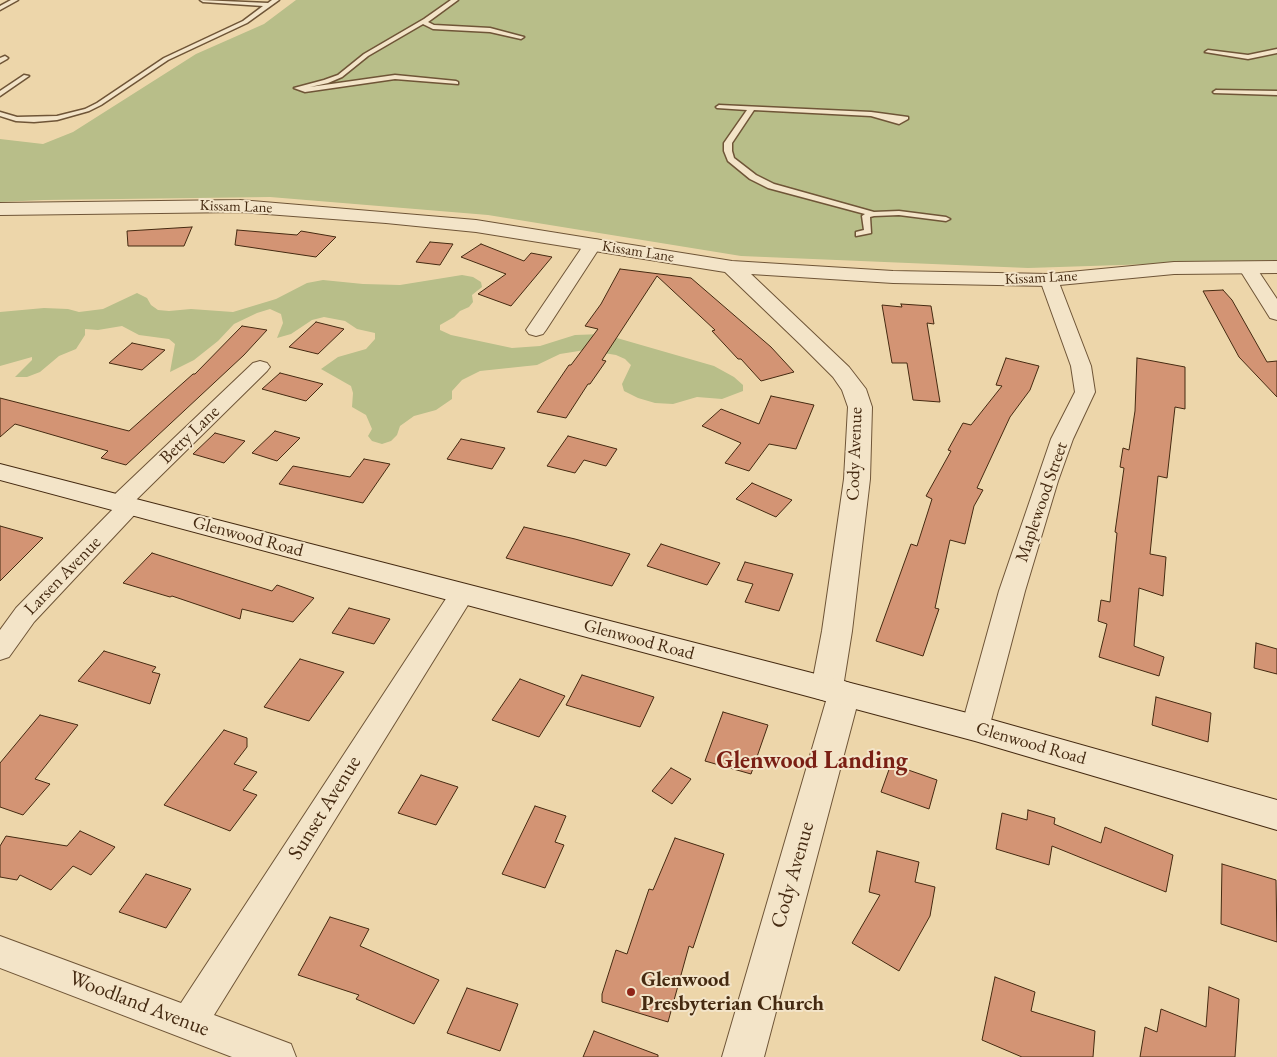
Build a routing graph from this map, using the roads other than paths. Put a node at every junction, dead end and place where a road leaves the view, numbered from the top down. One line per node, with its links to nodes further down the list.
1 (15, 0): 6 (lane)
2 (203, 0): 5 (lane)
3 (276, 0): 5 (lane)
4 (455, 0): 7 (lane)
5 (269, 4): 18 (lane)
6 (0, 8)
7 (426, 20): 8 (lane); 12 (lane)
8 (521, 37)
9 (1277, 51): 10 (lane)
10 (1208, 52)
11 (26, 76): 15 (lane)
12 (456, 83)
13 (1216, 92): 14 (lane)
14 (1277, 92)
15 (0, 94)
16 (719, 107): 17 (lane)
17 (752, 108): 19 (lane); 21 (lane)
18 (0, 114)
19 (871, 114)
20 (0, 209): 24 (street, Kissam Lane)
21 (874, 214): 22 (lane); 23 (lane)
22 (946, 218)
23 (859, 234)
24 (593, 244): 25 (street, Kissam Lane); 30 (street)
25 (732, 267): 28 (street, Kissam Lane); 36 (street, Cody Avenue)
26 (1277, 267): 27 (street, Kissam Lane)
27 (1247, 268): 28 (street, Kissam Lane); 29 (street)
28 (1048, 280): 37 (street, Maplewood Street)
29 (1277, 314)
30 (536, 330)
31 (260, 367): 33 (street, Betty Lane)
32 (0, 472): 33 (street, Glenwood Road)
33 (125, 504): 34 (street, Glenwood Road); 35 (street, Larsen Avenue)
34 (462, 594): 36 (street, Glenwood Road); 40 (street, Sunset Avenue)
35 (0, 650)
36 (836, 692): 37 (street, Glenwood Road); 41 (street, Cody Avenue)
37 (976, 728): 38 (street, Glenwood Road)
38 (1277, 815)
39 (0, 952): 40 (street, Woodland Avenue)
40 (189, 1023): 42 (street, Woodland Avenue)
41 (751, 1054)
42 (278, 1057)

